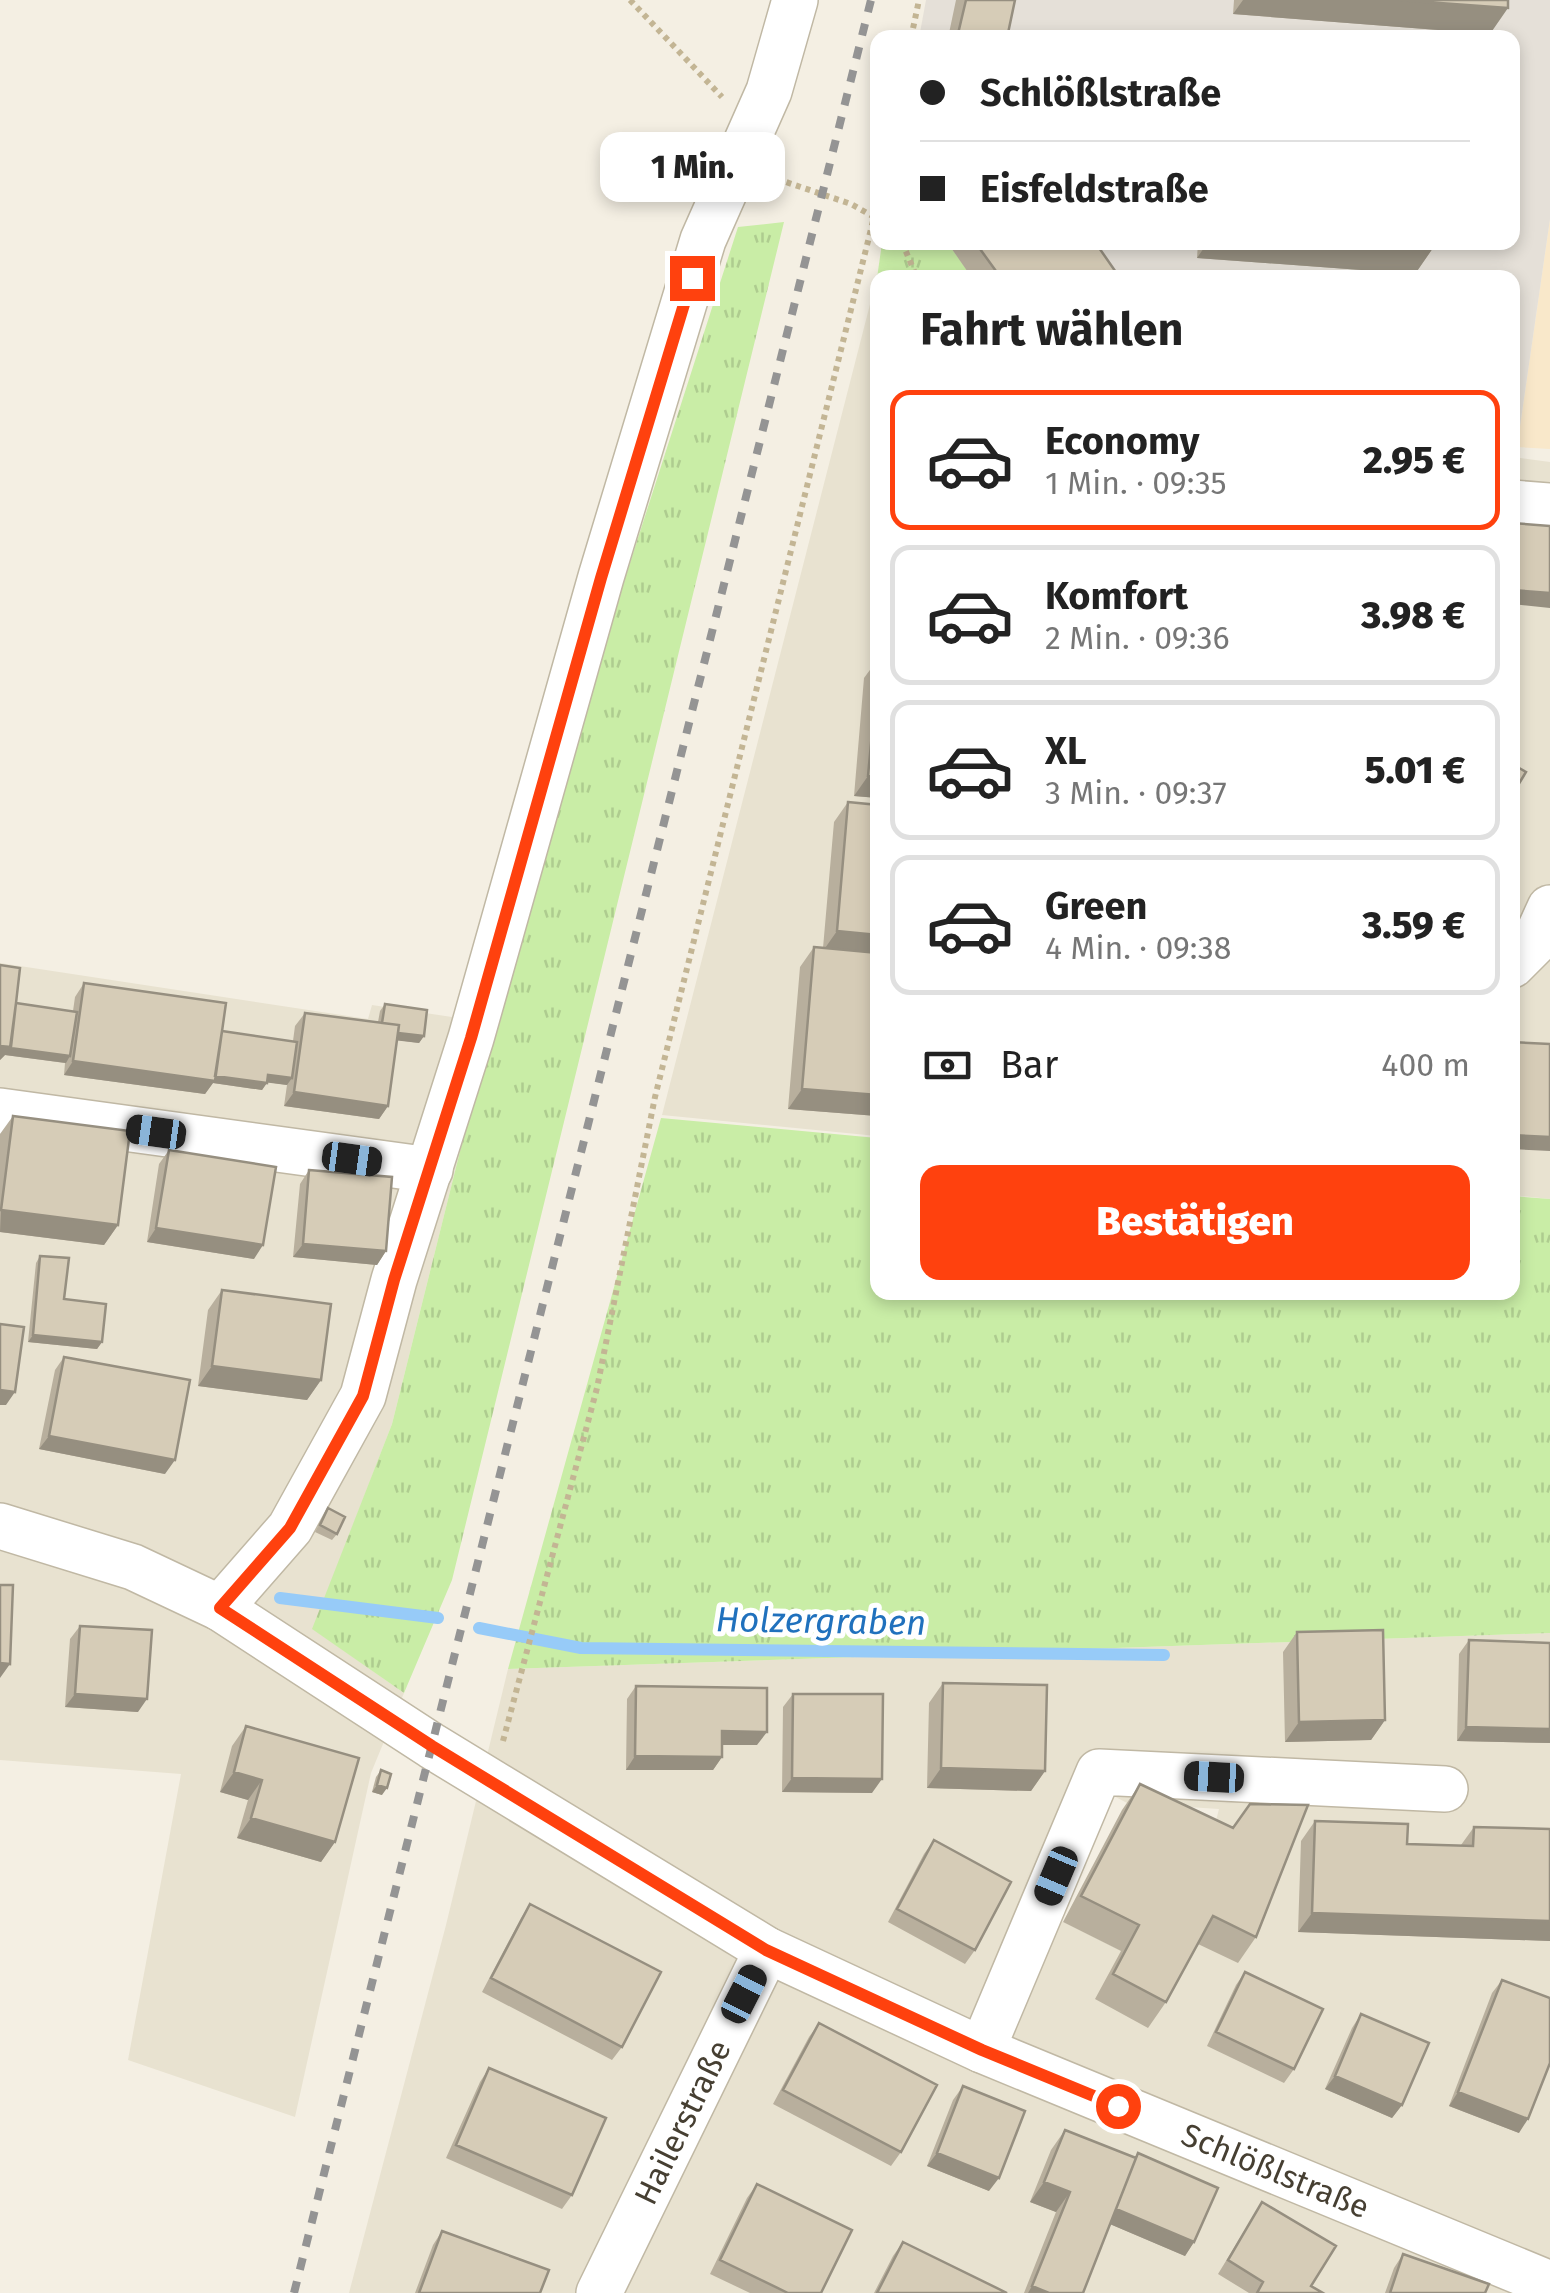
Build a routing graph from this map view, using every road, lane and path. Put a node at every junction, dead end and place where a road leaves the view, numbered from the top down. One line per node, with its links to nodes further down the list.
1 (630, 0): 5 (path)
2 (795, 0): 5 (street)
3 (918, 0): 4 (path)
4 (912, 30)
5 (748, 144): 6 (path); 13 (street)
6 (870, 216)
7 (870, 242): 16 (path)
8 (1520, 503): 9 (street)
9 (1550, 506)
10 (1550, 908): 11 (street)
11 (1520, 957)
12 (0, 1111): 13 (street)
13 (430, 1170): 15 (street)
14 (0, 1526): 15 (street, Schlößlstraße)
15 (220, 1608): 16 (street, Schlößlstraße)
16 (493, 1781): 18 (street, Schlößlstraße)
17 (1444, 1788): 19 (street)
18 (766, 1950): 19 (street, Schlößlstraße); 21 (street, Hailerstraße)
19 (982, 2050): 20 (street, Schlößlstraße)
20 (1550, 2284)
21 (599, 2293)

